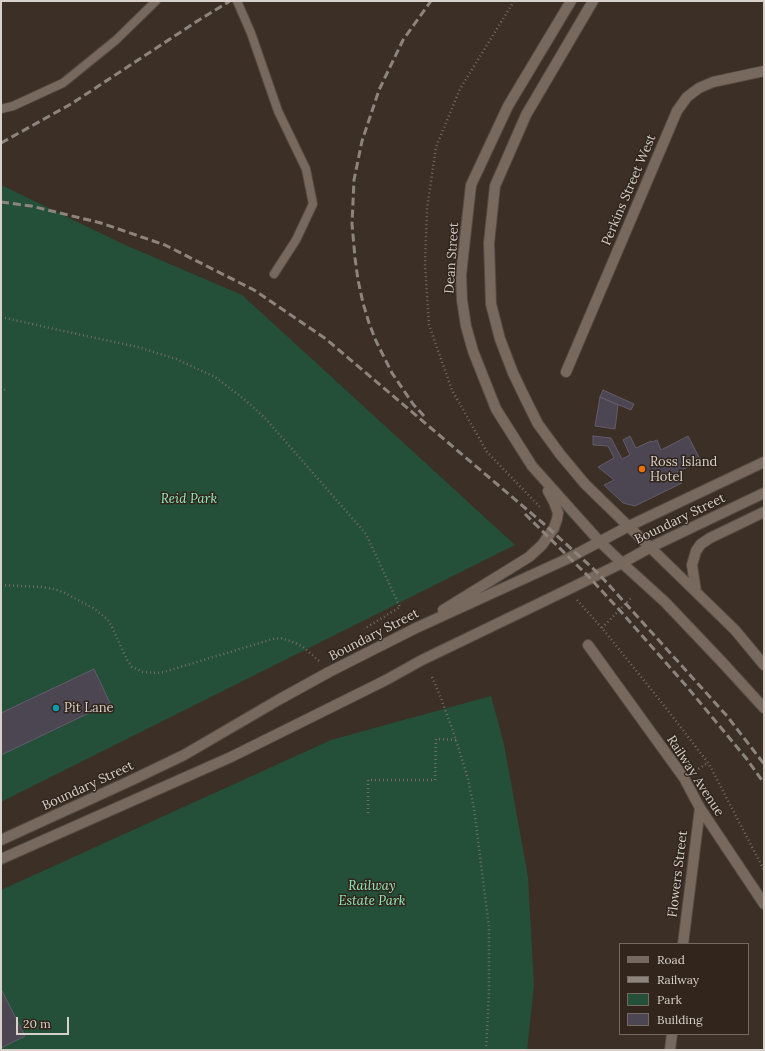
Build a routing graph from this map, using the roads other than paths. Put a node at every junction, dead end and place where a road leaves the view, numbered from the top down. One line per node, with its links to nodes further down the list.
1 (156, 1): 6 (lane)
2 (237, 1): 7 (lane)
3 (571, 1): 10 (main road, Dean Street)
4 (594, 1): 13 (main road)
5 (764, 71): 8 (main road, Perkins Street West)
6 (1, 109)
7 (274, 274)
8 (566, 372)
9 (764, 462): 13 (main road, Boundary Street)
10 (540, 476): 14 (main road, Dean Street); 18 (main road)
11 (764, 493): 15 (main road, Boundary Street)
12 (764, 512): 17 (main road)
13 (629, 526): 14 (main road, Boundary Street); 15 (main road)
14 (600, 542): 16 (main road, Dean Street); 18 (main road, Boundary Street)
15 (651, 547): 16 (main road, Boundary Street); 17 (main road)
16 (622, 563): 21 (main road); 24 (main road, Boundary Street)
17 (696, 592): 20 (main road)
18 (396, 638): 23 (main road, Boundary Street)
19 (588, 645): 22 (main road, Railway Avenue)
20 (764, 665)
21 (764, 708)
22 (700, 808): 25 (main road, Railway Avenue); 26 (main road, Flowers Street)
23 (1, 840)
24 (1, 859)
25 (764, 904)
26 (683, 943)
27 (672, 1035): 28 (main road)
28 (670, 1050)

